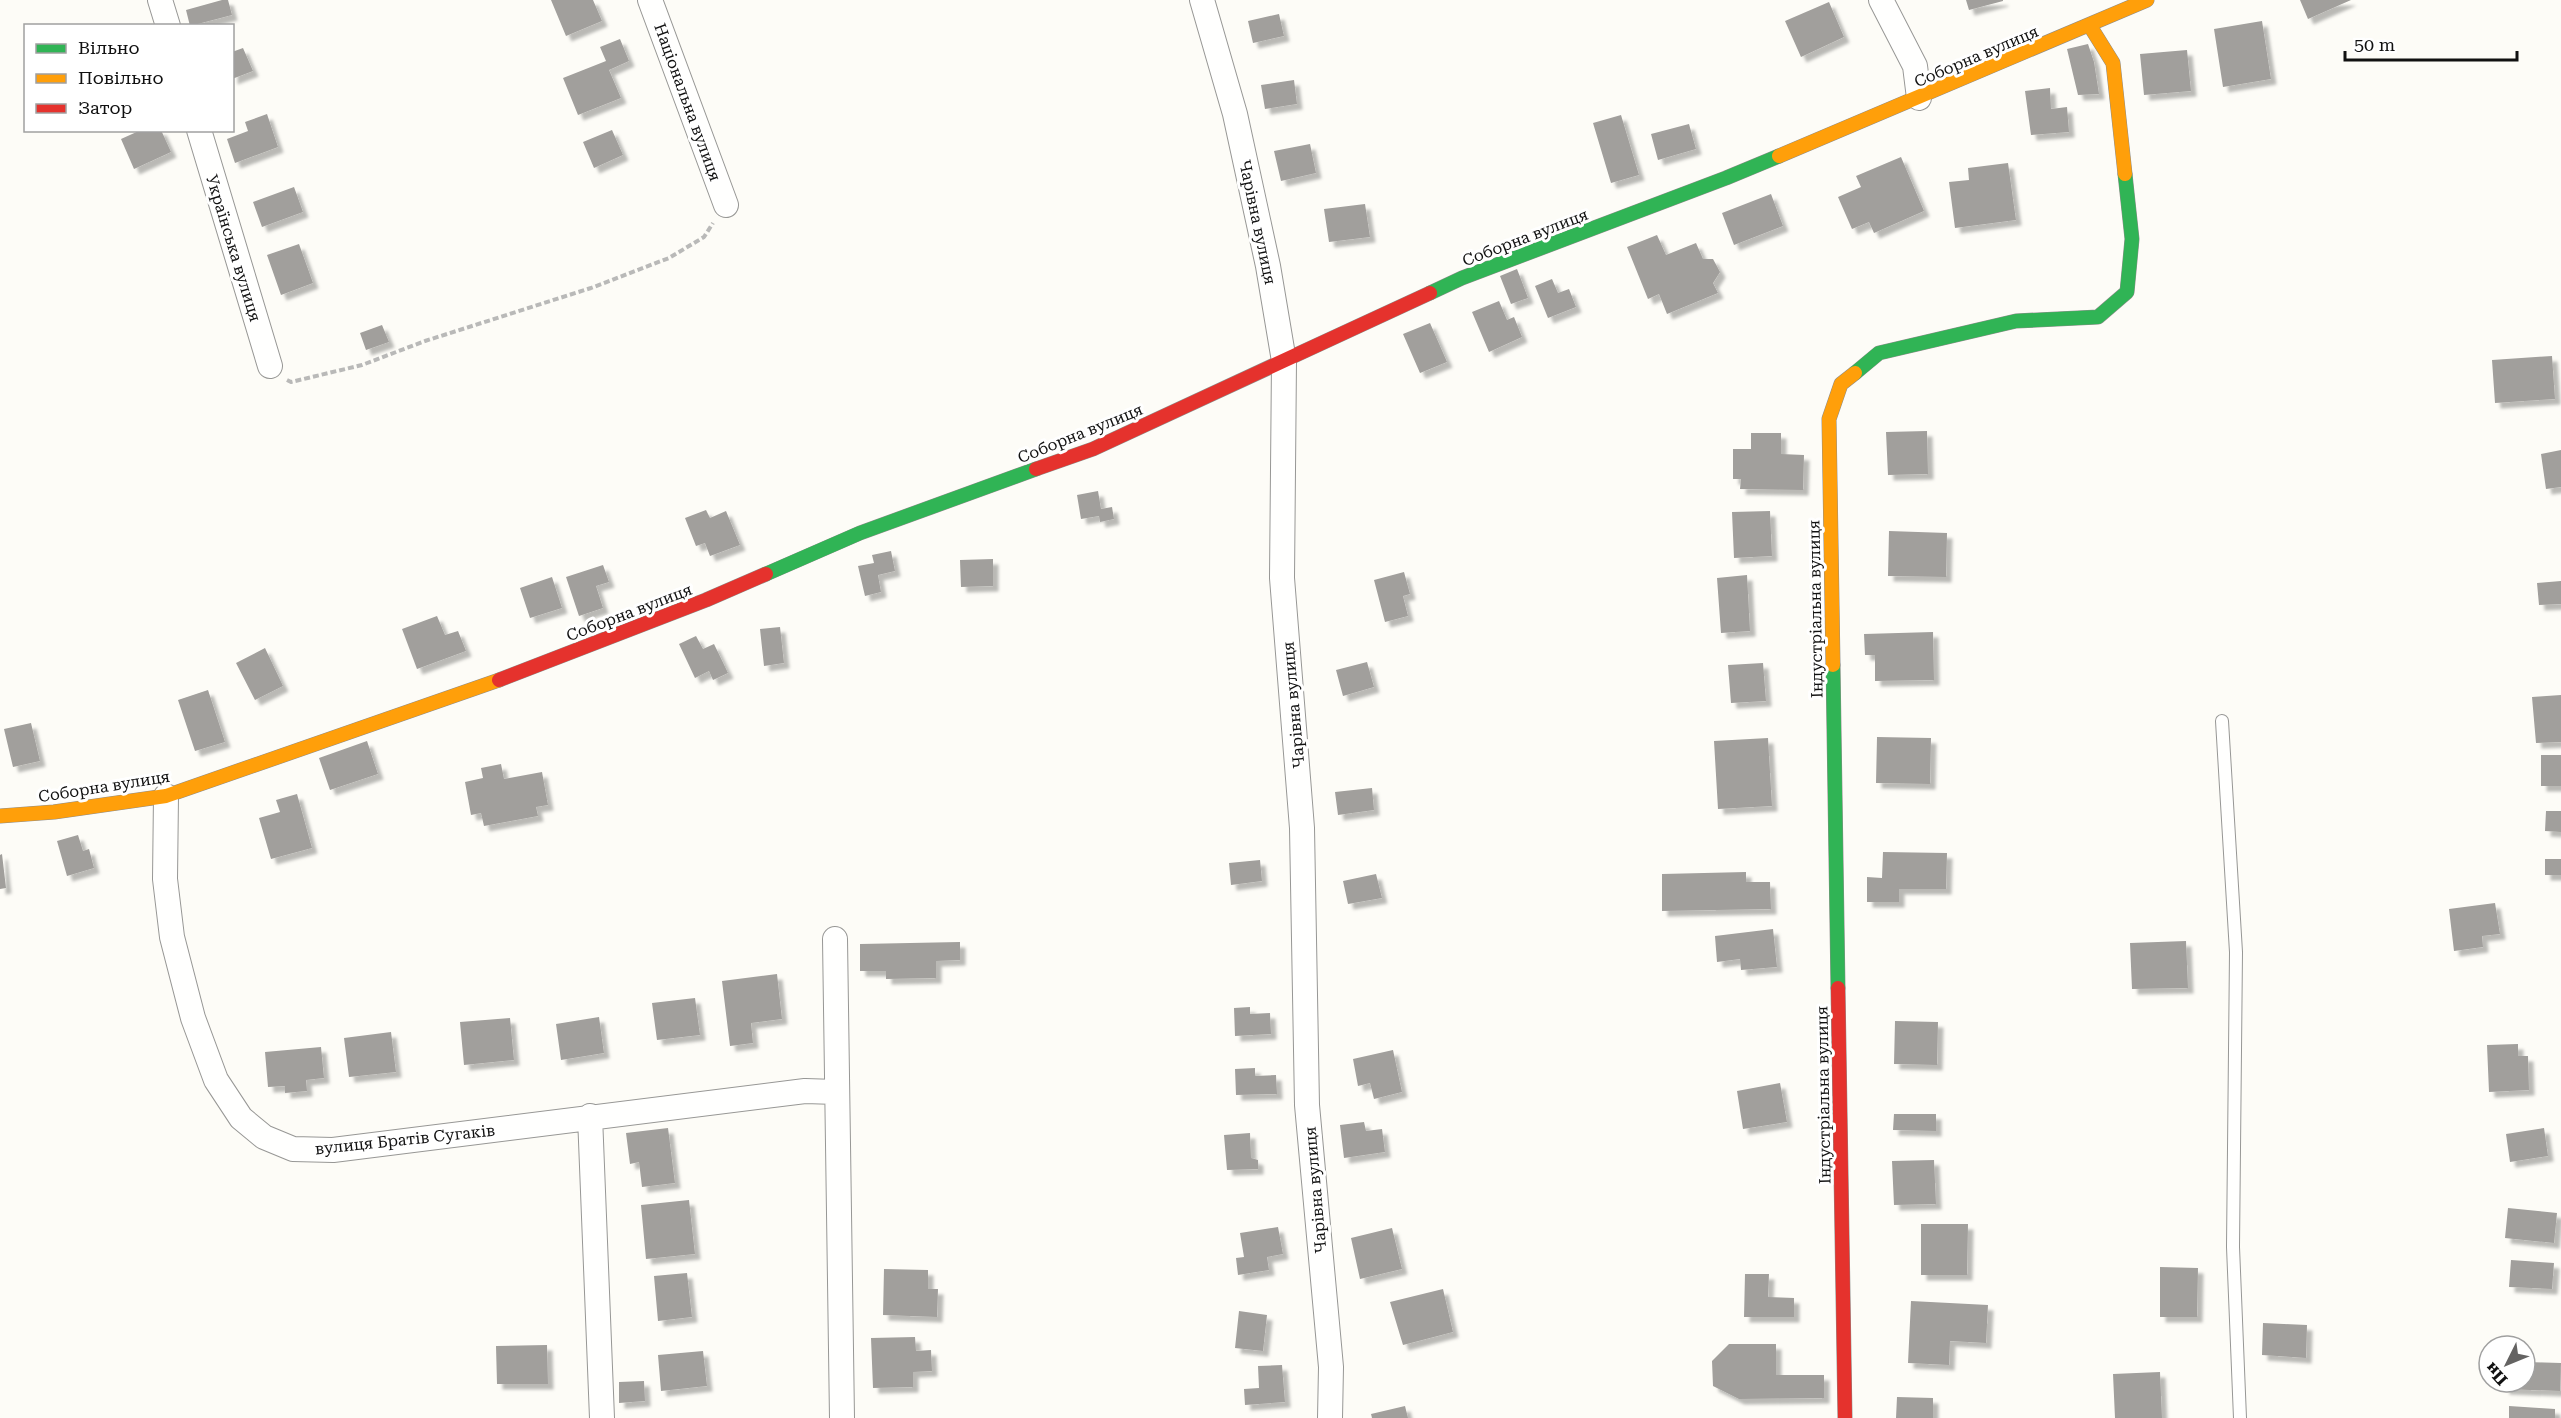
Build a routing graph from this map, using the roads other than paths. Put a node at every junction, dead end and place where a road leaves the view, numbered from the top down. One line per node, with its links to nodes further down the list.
1 (160, 0): 6 (street)
2 (650, 0): 10 (street, Національна вулиця)
3 (1202, 0): 11 (street, Чарівна вулиця)
4 (1881, 0): 8 (street)
5 (2148, 0): 7 (street, Соборна вулиця)
6 (167, 24)
7 (2090, 26): 8 (street, Соборна вулиця); 22 (street, Індустріальна вулиця)
8 (1919, 98): 11 (street, Соборна вулиця)
9 (200, 132): 12 (street, Українська вулиця)
10 (726, 205)
11 (1284, 361): 14 (street, Соборна вулиця); 21 (street, Чарівна вулиця)
12 (270, 366)
13 (2222, 721): 23 (lane)
14 (166, 796): 15 (street, Соборна вулиця); 18 (street, вулиця Братів Сугаків)
15 (0, 816)
16 (836, 939): 17 (street)
17 (836, 1092): 18 (street, вулиця Братів Сугаків); 20 (street)
18 (590, 1116): 19 (street)
19 (602, 1418)
20 (842, 1418)
21 (1330, 1418)
22 (1845, 1418)
23 (2240, 1418)

